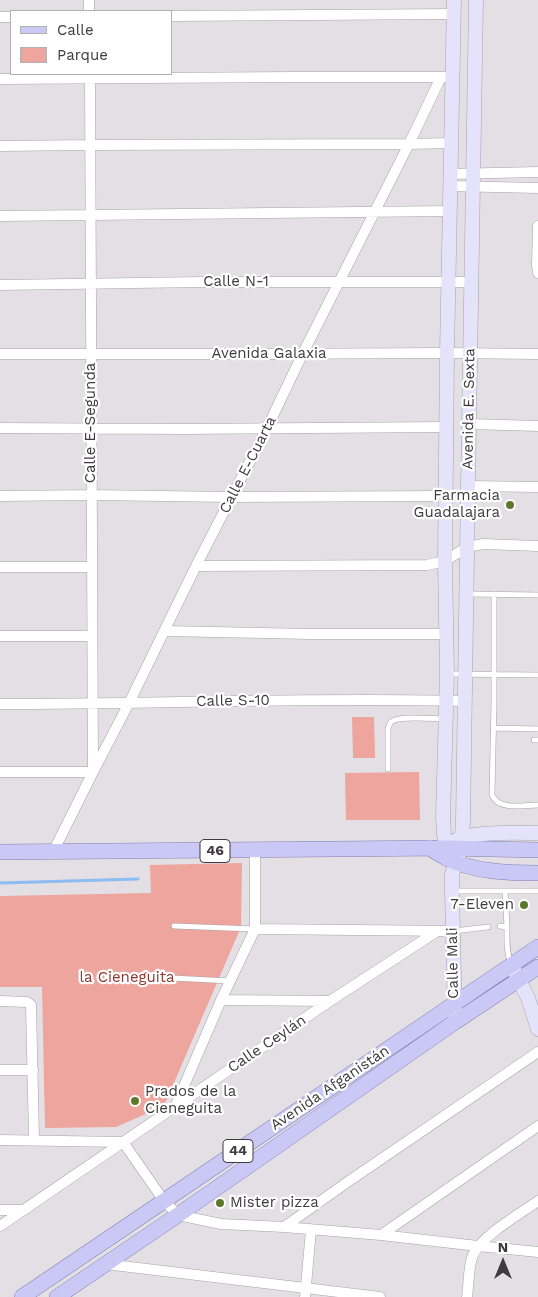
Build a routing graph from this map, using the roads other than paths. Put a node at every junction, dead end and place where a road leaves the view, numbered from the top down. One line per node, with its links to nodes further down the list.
1 (476, 0): 13 (street, Avenida E. Sexta)
2 (453, 7): 3 (street); 5 (street, Avenida E. Sexta)
3 (172, 16)
4 (90, 76): 5 (street); 6 (street); 9 (street, Calle E-Segunda)
5 (446, 77): 7 (street, Avenida E. Sexta); 8 (street, Calle E-Cuarta)
6 (0, 79)
7 (450, 143): 8 (street); 12 (street, Avenida E. Sexta)
8 (409, 144): 9 (street); 16 (street, Calle E-Cuarta)
9 (89, 145): 10 (street); 17 (street, Calle E-Segunda)
10 (0, 146)
11 (538, 172): 13 (street)
12 (450, 180): 13 (street); 15 (street, Avenida E. Sexta)
13 (473, 180): 14 (street); 22 (street, Avenida E. Sexta)
14 (538, 188)
15 (449, 211): 16 (street); 21 (street, Avenida E. Sexta)
16 (375, 212): 17 (street); 23 (street, Calle E-Cuarta)
17 (91, 215): 18 (street); 24 (street, Calle E-Segunda)
18 (0, 216)
19 (538, 226): 20 (street)
20 (538, 273)
21 (448, 282): 22 (street, Calle N-1); 23 (street, Calle N-1); 28 (street, Avenida E. Sexta)
22 (472, 282): 29 (street, Avenida E. Sexta)
23 (339, 283): 24 (street, Calle N-1); 27 (street, Calle E-Cuarta)
24 (91, 284): 25 (street, Calle N-1); 26 (street, Calle E-Segunda)
25 (0, 285)
26 (91, 353): 27 (street, Avenida Galaxia); 30 (street, Avenida Galaxia); 36 (street, Calle E-Segunda)
27 (303, 353): 28 (street, Avenida Galaxia); 37 (street, Calle E-Cuarta)
28 (447, 353): 29 (street, Avenida Galaxia); 34 (street, Avenida E. Sexta)
29 (470, 353): 31 (street, Avenida Galaxia); 32 (street, Avenida E. Sexta)
30 (0, 354)
31 (538, 354)
32 (469, 424): 33 (street); 38 (street, Avenida E. Sexta)
33 (538, 426)
34 (446, 427): 37 (street); 42 (street, Avenida E. Sexta)
35 (0, 428): 36 (street)
36 (92, 428): 37 (street); 40 (street, Calle E-Segunda)
37 (267, 428): 43 (street, Calle E-Cuarta)
38 (468, 486): 39 (street); 45 (street, Avenida E. Sexta)
39 (538, 487)
40 (92, 495): 41 (street); 43 (street); 49 (street, Calle E-Segunda)
41 (0, 496)
42 (446, 496): 43 (street); 46 (street, Avenida E. Sexta)
43 (231, 497): 47 (street, Calle E-Cuarta)
44 (538, 546): 45 (street)
45 (467, 547): 46 (street); 50 (street, Avenida E. Sexta)
46 (445, 561): 47 (street); 54 (street, Avenida E. Sexta)
47 (196, 566): 53 (street, Calle E-Cuarta)
48 (0, 567): 49 (street)
49 (92, 567): 56 (street, Calle E-Segunda)
50 (466, 594): 51 (lane); 58 (street, Avenida E. Sexta)
51 (494, 594): 52 (lane); 59 (lane)
52 (538, 594)
53 (164, 631): 54 (street); 63 (street, Calle E-Cuarta)
54 (446, 634): 57 (street, Avenida E. Sexta)
55 (0, 636): 56 (street)
56 (92, 636): 65 (street, Calle E-Segunda)
57 (447, 674): 58 (lane); 61 (street, Avenida E. Sexta)
58 (466, 674): 59 (lane); 62 (street, Avenida E. Sexta)
59 (494, 675): 60 (lane); 67 (lane)
60 (538, 675)
61 (446, 701): 62 (street, Calle S-10); 63 (street, Calle S-10); 66 (street, Avenida E. Sexta)
62 (465, 701): 78 (street, Avenida E. Sexta)
63 (129, 703): 65 (street, Calle S-10); 71 (street, Calle E-Cuarta)
64 (0, 704): 65 (street, Calle S-10)
65 (93, 704): 71 (street, Calle E-Segunda)
66 (445, 719): 69 (lane); 78 (street, Avenida E. Sexta)
67 (493, 728): 68 (lane); 72 (lane)
68 (538, 728)
69 (388, 769)
70 (0, 772): 71 (street)
71 (93, 772): 77 (street, Calle E-Cuarta)
72 (538, 805)
73 (538, 833): 78 (street)
74 (255, 850): 77 (main road, 46); 78 (main road, 46); 87 (street)
75 (538, 850): 78 (main road, 46)
76 (0, 852): 77 (main road, 46)
77 (53, 852)
78 (450, 854): 79 (main road, 46); 82 (street, Calle Mali)
79 (538, 873)
80 (538, 890): 81 (lane)
81 (505, 891): 82 (lane); 86 (lane)
82 (452, 892): 89 (street, Calle Mali)
83 (174, 926): 87 (lane)
84 (488, 926): 89 (lane)
85 (500, 926): 86 (lane)
86 (507, 926): 91 (lane)
87 (255, 929): 88 (street); 95 (street)
88 (436, 932): 89 (street); 98 (street, Calle Ceylán)
89 (453, 932): 99 (street, Calle Mali)
90 (538, 947): 91 (main road, Avenida Afganistán / 44)
91 (511, 965): 94 (street); 99 (main road, Avenida Afganistán / 44)
92 (538, 967): 94 (main road, Avenida Afganistán / 44)
93 (172, 978): 95 (lane)
94 (520, 980): 100 (main road, Avenida Afganistán / 44); 101 (street)
95 (230, 981): 96 (street)
96 (221, 1000): 98 (street); 105 (street)
97 (0, 1001): 104 (street)
98 (330, 1001): 105 (street, Calle Ceylán)
99 (454, 1003): 100 (street, Calle Mali); 110 (main road, Avenida Afganistán / 44)
100 (455, 1022): 114 (main road, Avenida Afganistán / 44)
101 (538, 1029)
102 (538, 1052): 116 (street)
103 (0, 1070): 104 (street)
104 (33, 1070): 108 (street)
105 (174, 1107): 109 (street, Calle Ceylán)
106 (538, 1126): 118 (street)
107 (0, 1140): 108 (street)
108 (34, 1140): 109 (street)
109 (123, 1142): 110 (street); 113 (street, Calle Ceylán)
110 (164, 1201): 114 (street); 123 (main road, Avenida Afganistán / 44)
111 (538, 1201): 119 (street)
112 (0, 1210): 113 (street)
113 (23, 1210): 115 (street, Calle Ceylán)
114 (178, 1216): 116 (street); 121 (main road, Avenida Afganistán / 44)
115 (0, 1226)
116 (284, 1227): 117 (street)
117 (312, 1230): 118 (street); 122 (street)
118 (382, 1235): 119 (street)
119 (478, 1246): 120 (street); 126 (street)
120 (538, 1252)
121 (105, 1264): 122 (street); 124 (main road, Avenida Afganistán / 44)
122 (306, 1293): 125 (street)
123 (22, 1297)
124 (57, 1297)
125 (380, 1297)
126 (467, 1297)

